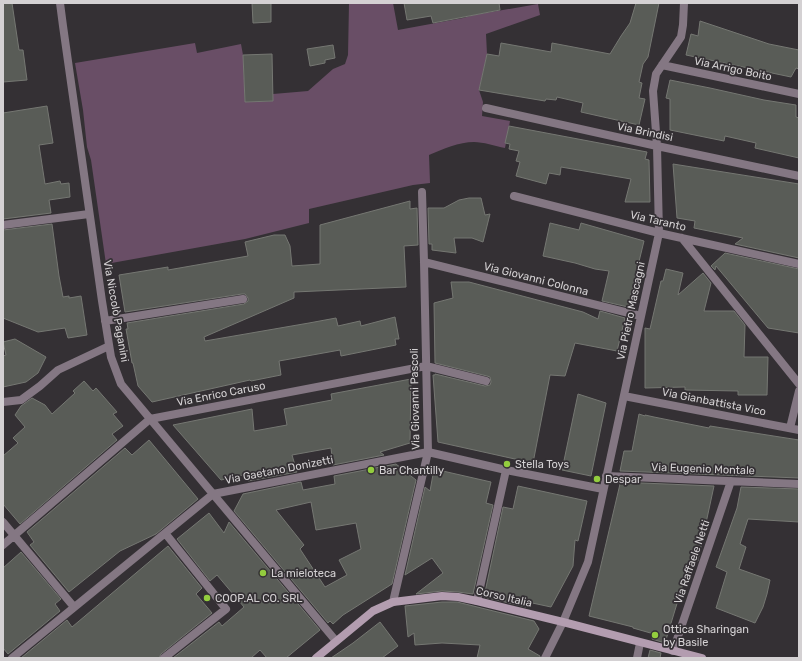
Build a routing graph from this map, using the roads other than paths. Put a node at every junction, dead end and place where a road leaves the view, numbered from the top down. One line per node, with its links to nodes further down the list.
1 (60, 3): 10 (street, Via Niccolò Paganini)
2 (684, 3): 3 (street, Via Pietro Mascagni)
3 (662, 65): 4 (street, Via Arrigo Boito); 6 (street, Via Pietro Mascagni)
4 (799, 94)
5 (486, 108): 6 (street, Via Brindisi)
6 (657, 146): 7 (street, Via Brindisi); 12 (street, Via Pietro Mascagni)
7 (799, 176)
8 (422, 192): 14 (street, Via Giovanni Pascoli)
9 (514, 196): 12 (street, Via Taranto)
10 (90, 214): 11 (street); 18 (street, Via Niccolò Paganini)
11 (3, 225)
12 (659, 233): 13 (street, Via Taranto); 17 (street, Via Pietro Mascagni)
13 (682, 238): 15 (street, Via Taranto); 22 (street)
14 (424, 262): 17 (street, Via Giovanni Colonna); 20 (street, Via Giovanni Pascoli)
15 (799, 264)
16 (243, 299): 18 (street)
17 (641, 316): 24 (street, Via Pietro Mascagni)
18 (105, 321): 19 (street, Via Niccolò Paganini)
19 (109, 346): 25 (street); 26 (street, Via Niccolò Paganini)
20 (426, 366): 21 (street, Via Enrico Caruso); 26 (street, Via Enrico Caruso); 29 (street, Via Giovanni Pascoli)
21 (486, 381)
22 (799, 384)
23 (799, 391): 27 (street)
24 (624, 396): 27 (street, Via Gianbattista Vico); 31 (street, Via Pietro Mascagni)
25 (3, 402)
26 (150, 419): 35 (street, Via Niccolò Paganini); 38 (street, Via Enrico Caruso)
27 (790, 428): 28 (street, Via Gianbattista Vico)
28 (799, 430)
29 (428, 452): 30 (street, Via Gaetano Donizetti); 35 (street, Via Gaetano Donizetti); 41 (street, Via Giovanni Pascoli)
30 (506, 470): 34 (street, Via Gaetano Donizetti); 40 (street)
31 (606, 476): 32 (street, Via Eugenio Montale); 34 (street, Via Pietro Mascagni)
32 (731, 481): 33 (street, Via Eugenio Montale); 46 (street, Via Raffaele Netti)
33 (799, 484)
34 (603, 489): 43 (street, Via Pietro Mascagni)
35 (213, 494): 37 (street, Via Gaetano Donizetti); 44 (street, Via Niccolò Paganini)
36 (3, 522): 38 (street)
37 (165, 533): 42 (street, Via Gaetano Donizetti); 48 (street)
38 (14, 535): 39 (street, Via Enrico Caruso); 42 (street)
39 (3, 544)
40 (477, 601): 41 (main road, Corso Italia); 43 (main road, Corso Italia)
41 (393, 602): 44 (main road, Corso Italia)
42 (74, 607): 47 (street, Via Gaetano Donizetti)
43 (563, 622): 45 (main road, Corso Italia); 50 (street, Via Pietro Mascagni)
44 (336, 641): 49 (main road, Corso Italia)
45 (640, 643): 46 (main road, Corso Italia); 51 (street)
46 (673, 651): 52 (main road, Corso Italia)
47 (12, 658)
48 (164, 658)
49 (316, 658)
50 (545, 658)
51 (637, 658)
52 (702, 658)

